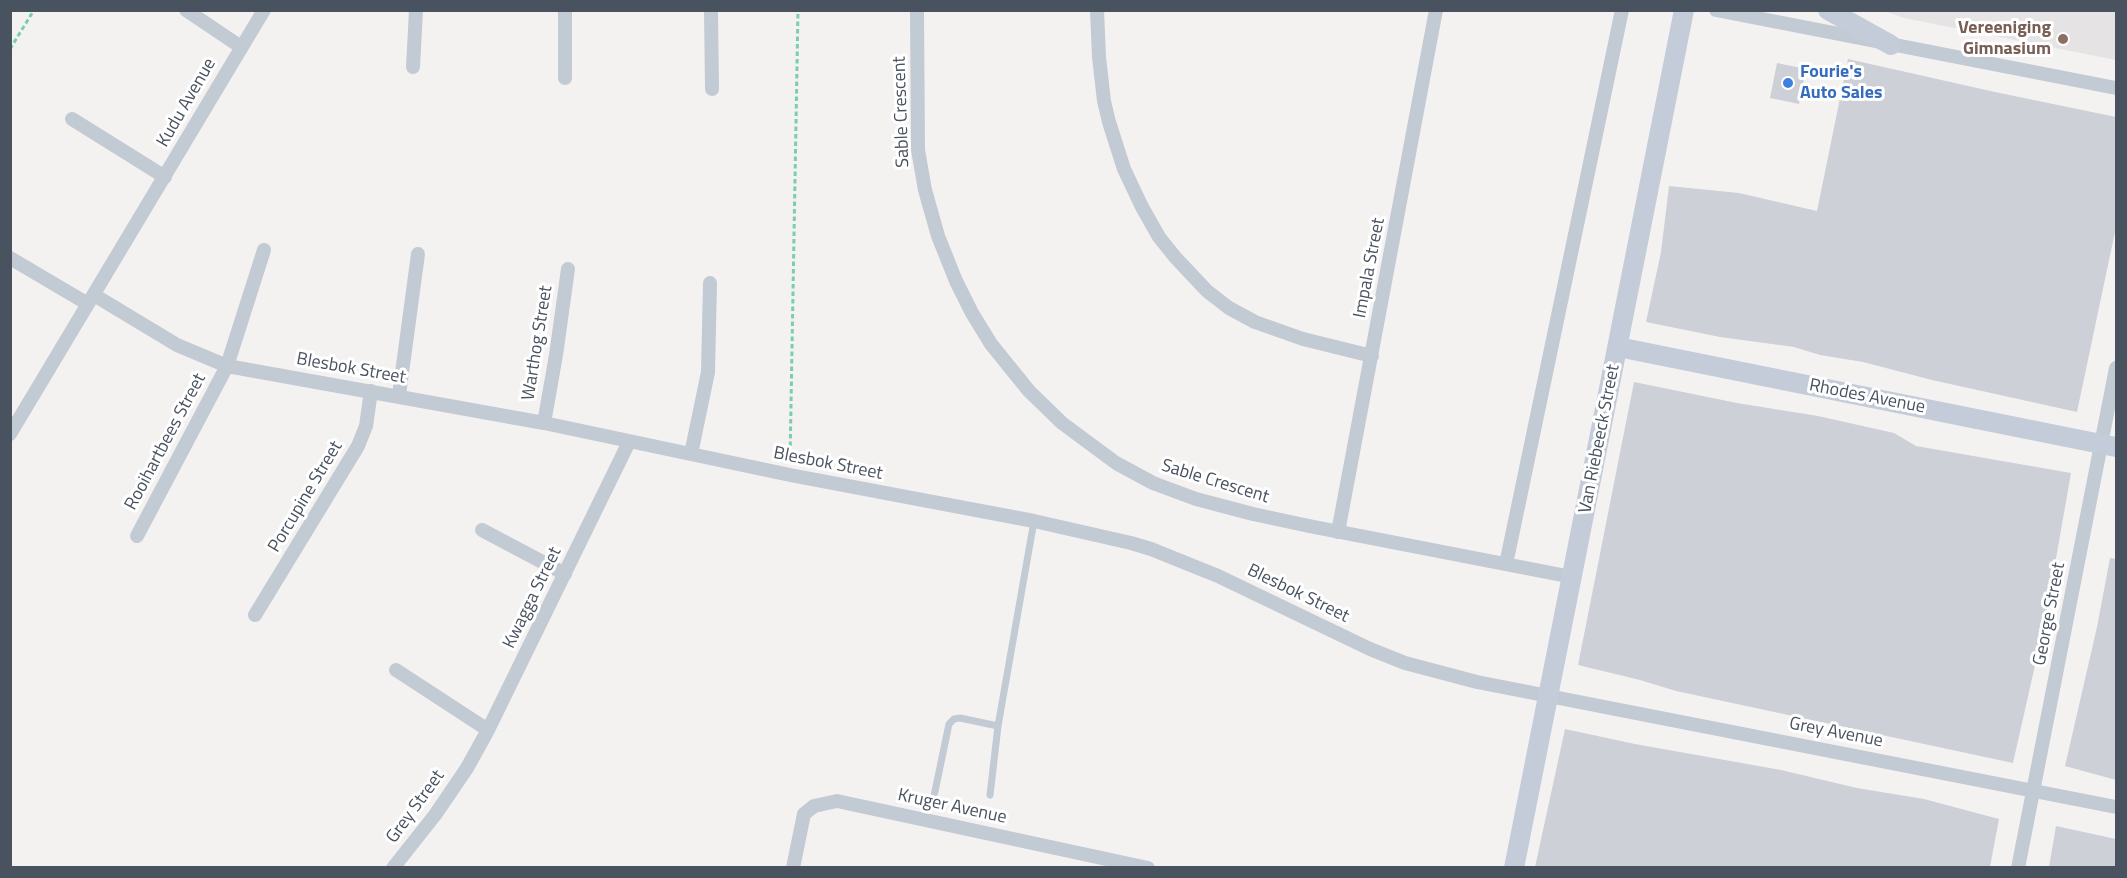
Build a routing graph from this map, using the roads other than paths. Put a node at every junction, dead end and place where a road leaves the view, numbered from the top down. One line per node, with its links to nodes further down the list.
1 (186, 10): 14 (street, Kudu Avenue)
2 (264, 10): 14 (street, Kudu Avenue)
3 (416, 10): 15 (street)
4 (565, 10): 16 (street)
5 (711, 10): 18 (street)
6 (917, 10): 40 (street, Sable Crescent)
7 (1097, 10): 28 (street)
8 (1436, 10): 28 (street, Impala Street)
9 (1622, 10): 42 (street)
10 (1684, 10): 27 (street, Van Riebeeck Street)
11 (1716, 10): 13 (street)
12 (1828, 10): 13 (street)
13 (1891, 45): 17 (street)
14 (241, 47): 20 (street, Kudu Avenue)
15 (413, 68)
16 (565, 78)
17 (2116, 88)
18 (712, 89)
19 (72, 119): 20 (street, Kudu Avenue)
20 (165, 177): 26 (street, Kudu Avenue)
21 (264, 250): 29 (street, Rooihartbees Street)
22 (418, 254): 32 (street)
23 (10, 258): 26 (street)
24 (568, 269): 33 (street, Warthog Street)
25 (710, 283): 37 (street)
26 (91, 300): 29 (street, Blesbok Street); 34 (street, Kudu Avenue)
27 (1618, 347): 36 (street, Rhodes Avenue); 44 (street, Van Riebeeck Street)
28 (1372, 356): 40 (street, Impala Street)
29 (227, 366): 31 (street, Blesbok Street); 41 (street, Rooihartbees Street)
30 (2116, 368): 36 (street, George Street)
31 (371, 391): 32 (street, Blesbok Street); 45 (street, Porcupine Street)
32 (399, 396): 33 (street, Blesbok Street)
33 (544, 423): 35 (street, Blesbok Street)
34 (10, 434)
35 (629, 442): 37 (street, Blesbok Street); 43 (street, Kwagga Street)
36 (2109, 445): 51 (street, George Street)
37 (691, 454): 38 (street, Blesbok Street)
38 (1034, 521): 47 (street, Blesbok Street); 48 (lane)
39 (482, 530): 43 (street)
40 (1338, 532): 42 (street, Sable Crescent)
41 (137, 536)
42 (1506, 564): 44 (street, Sable Crescent)
43 (565, 574): 49 (street, Kwagga Street)
44 (1572, 577): 47 (street, Van Riebeeck Street)
45 (255, 615)
46 (396, 670): 49 (street)
47 (1548, 696): 51 (street, Grey Avenue); 58 (street, Van Riebeeck Street)
48 (998, 726): 52 (lane); 53 (lane)
49 (488, 730): 50 (street, Kwagga Street)
50 (466, 768): 55 (street, Grey Street)
51 (2034, 790): 54 (street, Grey Avenue); 59 (street, George Street)
52 (990, 795)
53 (934, 796)
54 (2116, 807)
55 (393, 867)
56 (793, 867): 57 (street, Kruger Avenue)
57 (1148, 867)
58 (1514, 867)
59 (2018, 867)

